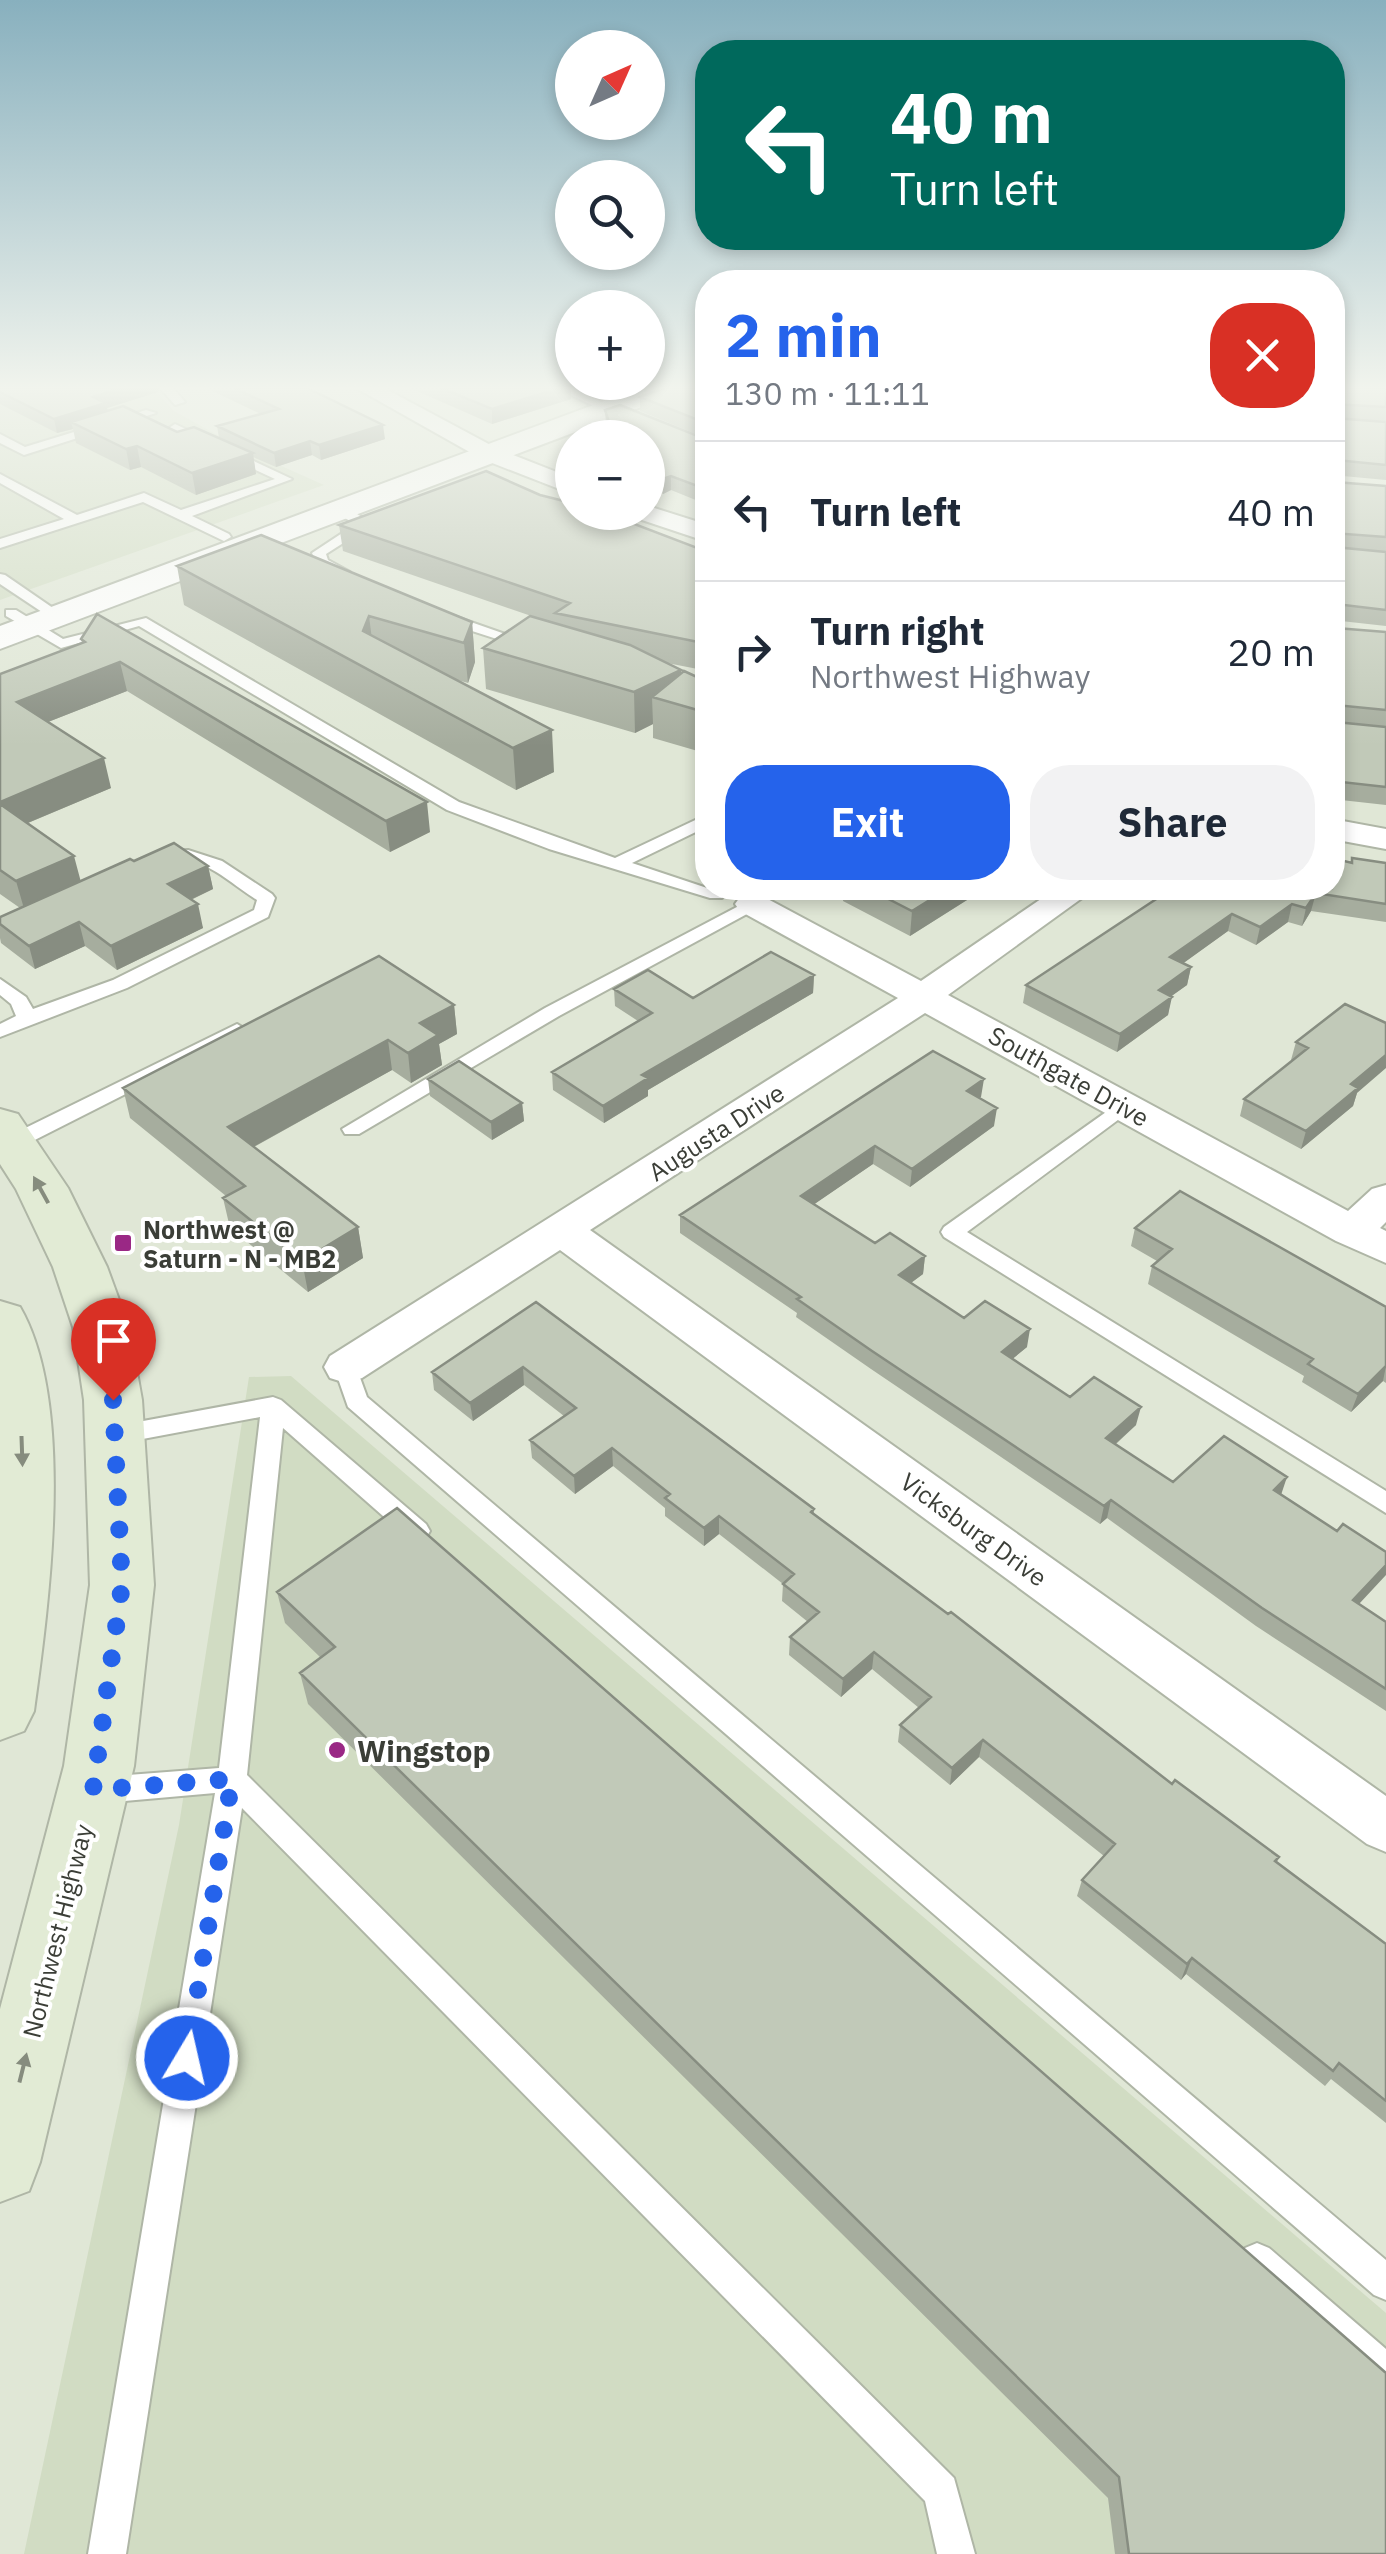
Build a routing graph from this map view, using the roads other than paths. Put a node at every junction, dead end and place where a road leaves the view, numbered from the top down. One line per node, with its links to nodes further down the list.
1 (53, 507): 9 (lane)
2 (108, 507): 9 (lane)
3 (165, 507): 8 (lane)
4 (207, 507): 8 (lane)
5 (317, 507): 12 (street)
6 (351, 507): 17 (street)
7 (360, 507): 15 (lane)
8 (182, 516): 12 (lane)
9 (73, 518): 13 (lane)
10 (665, 520): 11 (street)
11 (695, 530)
12 (224, 537): 17 (street)
13 (0, 544)
14 (0, 578): 17 (lane)
15 (365, 586)
16 (429, 611): 18 (lane)
17 (31, 627): 22 (lane)
18 (544, 650)
19 (695, 824): 22 (lane)
20 (1345, 832): 21 (street)
21 (1386, 839)
22 (620, 862): 24 (lane)
23 (138, 870): 31 (lane)
24 (695, 886)
25 (732, 900): 34 (lane)
26 (736, 900): 29 (street, Southgate Drive)
27 (1062, 900): 29 (street, Augusta Drive)
28 (0, 984): 31 (lane)
29 (924, 998): 33 (street, Southgate Drive); 37 (street, Augusta Drive)
30 (262, 1017): 35 (lane)
31 (27, 1018): 32 (lane)
32 (0, 1031)
33 (1123, 1106): 38 (street, Southgate Drive); 43 (lane)
34 (352, 1129)
35 (6, 1134): 42 (main road, Northwest Highway, one-way to 35)
36 (1386, 1199): 38 (street)
37 (562, 1232): 40 (street, Augusta Drive); 49 (street, Vicksburg Drive)
38 (1369, 1240)
39 (0, 1321): 44 (main road, one-way to 44)
40 (346, 1367): 52 (lane)
41 (274, 1406): 42 (lane); 45 (lane); 47 (lane)
42 (116, 1435): 48 (main road, Northwest Highway)
43 (1386, 1503)
44 (11, 1530): 46 (main road)
45 (439, 1550)
46 (0, 1711)
47 (232, 1779): 48 (lane); 54 (lane); 55 (lane)
48 (93, 1790): 50 (main road, Northwest Highway, one-way to 48)
49 (1386, 1827)
50 (0, 2162)
51 (1236, 2242): 53 (lane)
52 (1386, 2282)
53 (1386, 2372)
54 (108, 2554)
55 (956, 2554)

